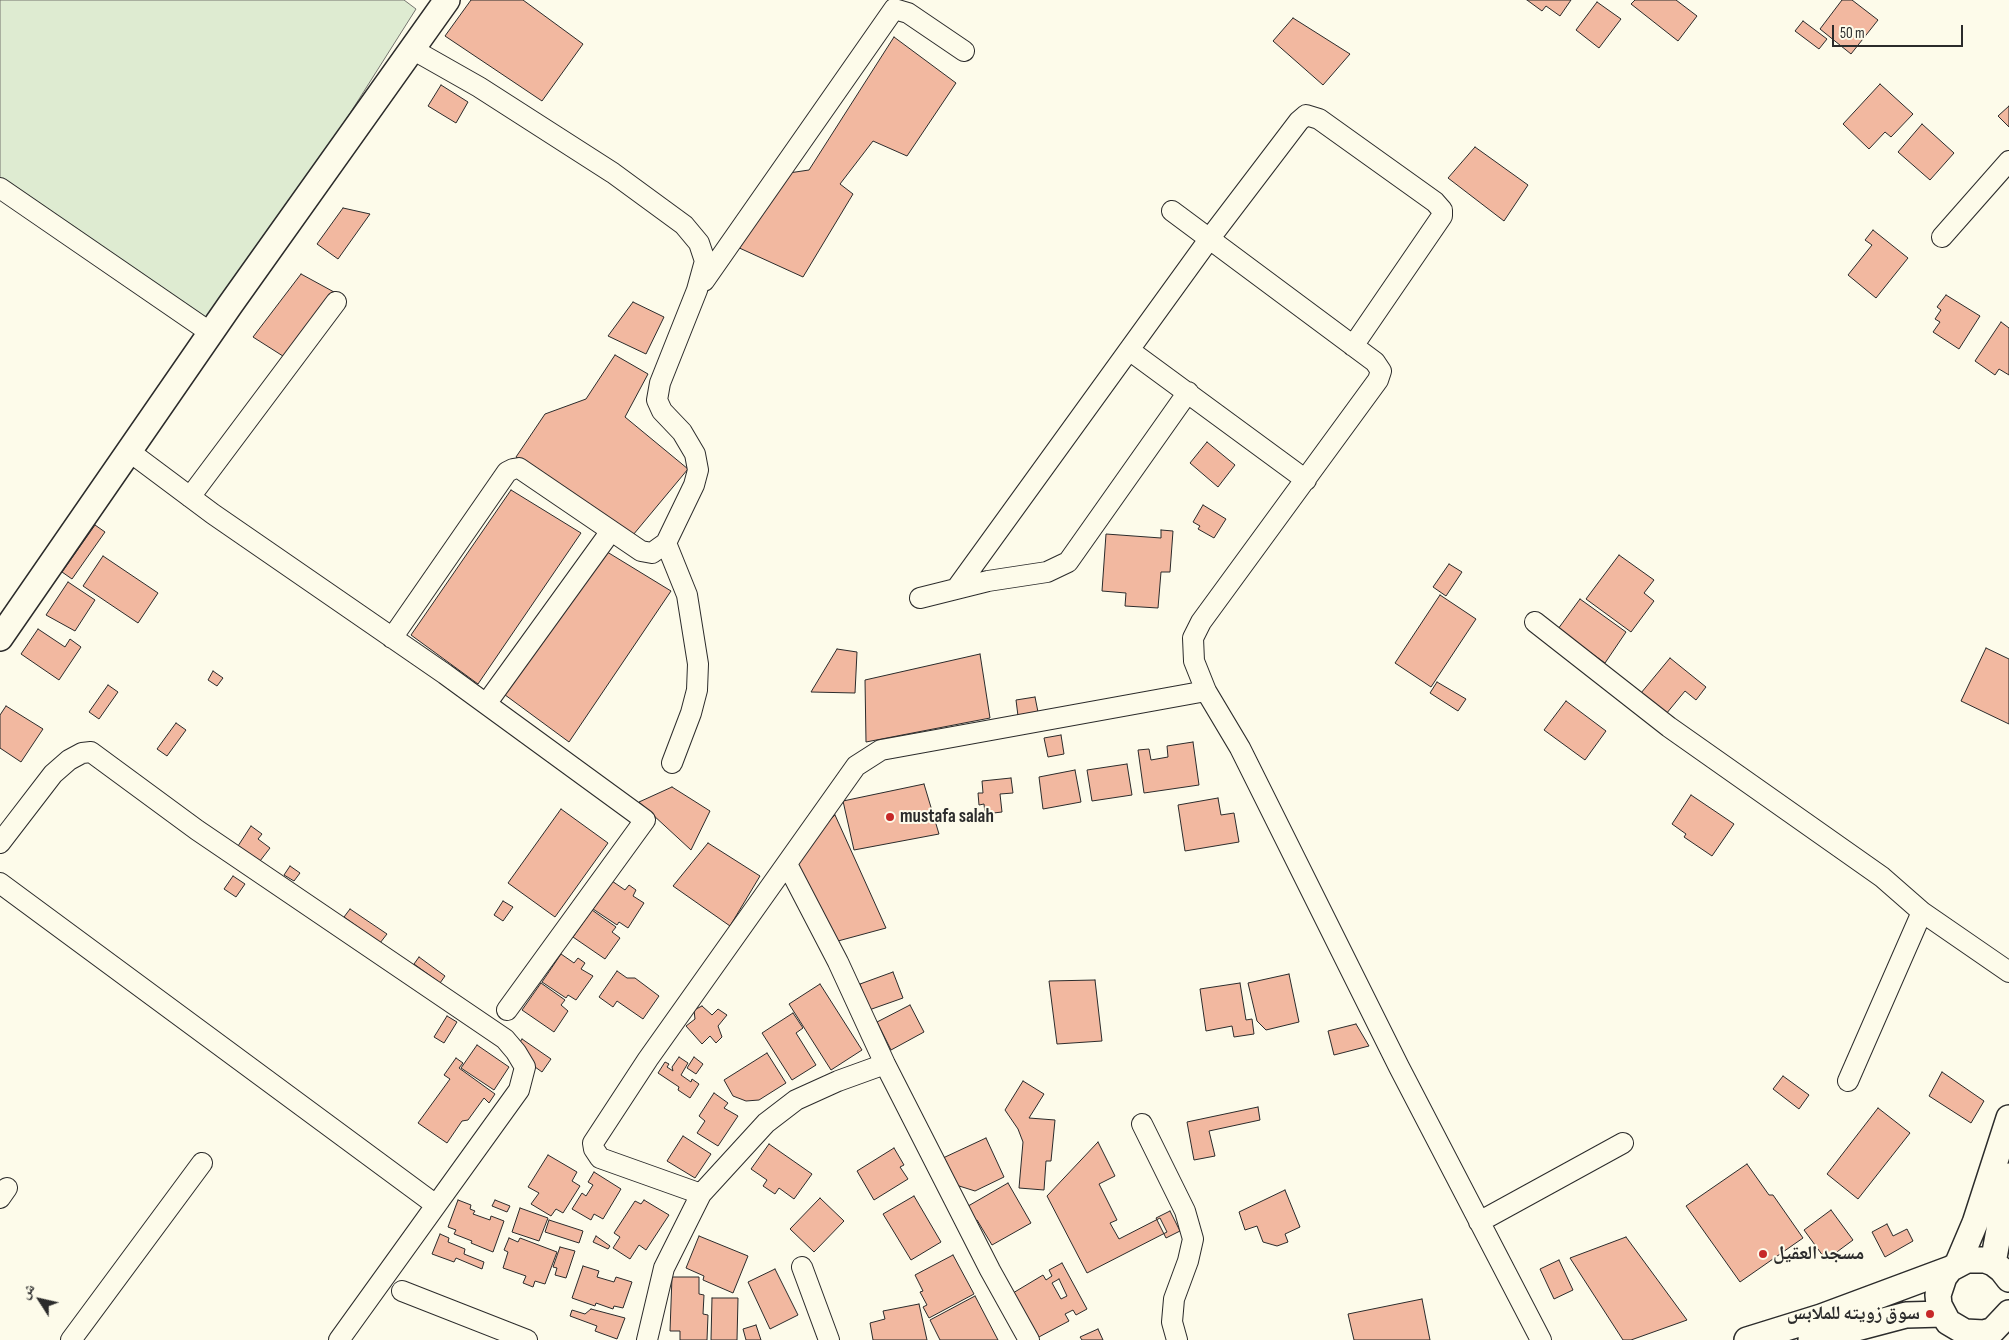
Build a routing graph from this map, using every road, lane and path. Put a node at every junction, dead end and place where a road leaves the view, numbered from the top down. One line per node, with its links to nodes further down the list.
1 (441, 2): 2 (main road)
2 (412, 50): 9 (street); 11 (main road)
3 (964, 51): 9 (street)
4 (2009, 161): 7 (street)
5 (0, 188): 11 (street)
6 (1172, 211): 8 (street)
7 (1942, 237)
8 (1210, 238): 12 (street); 12 (street); 13 (street)
9 (697, 290): 19 (street)
10 (336, 302): 17 (street)
11 (211, 333): 15 (main road)
12 (1353, 346): 16 (street)
13 (1129, 350): 14 (street); 20 (street)
14 (1188, 392): 16 (street); 20 (street)
15 (130, 452): 17 (street); 23 (main road)
16 (1306, 480): 25 (street)
17 (190, 497): 24 (street)
18 (611, 531): 19 (street); 24 (street); 26 (street)
19 (666, 543): 27 (street)
20 (956, 589): 21 (street)
21 (920, 598)
22 (1534, 622): 31 (street)
23 (0, 638)
24 (392, 638): 26 (street)
25 (1206, 691): 29 (street); 43 (street)
26 (486, 704): 33 (street)
27 (672, 762)
28 (0, 844): 42 (street)
29 (787, 864): 34 (street); 41 (street)
30 (0, 883): 42 (street)
31 (1922, 912): 32 (street); 35 (street)
32 (2009, 972)
33 (507, 1010)
34 (885, 1064): 41 (street); 56 (street)
35 (1848, 1081)
36 (2009, 1118): 45 (main road)
37 (1142, 1124): 57 (street)
38 (1623, 1143): 43 (street)
39 (202, 1163): 51 (street)
40 (2009, 1176): 46 (main road)
41 (701, 1194): 54 (street)
42 (436, 1205): 52 (street)
43 (1479, 1222): 58 (street)
44 (802, 1266): 55 (street)
45 (1954, 1266): 46 (main road); 49 (main road); 59 (main road)
46 (2002, 1267)
47 (402, 1291): 53 (street)
48 (2002, 1326): 49 (main road)
49 (1951, 1327): 50 (main road)
50 (1825, 1339)
51 (71, 1340)
52 (339, 1340)
53 (527, 1340)
54 (647, 1340)
55 (829, 1340)
56 (1029, 1340)
57 (1177, 1340)
58 (1540, 1340)
59 (1747, 1340)

